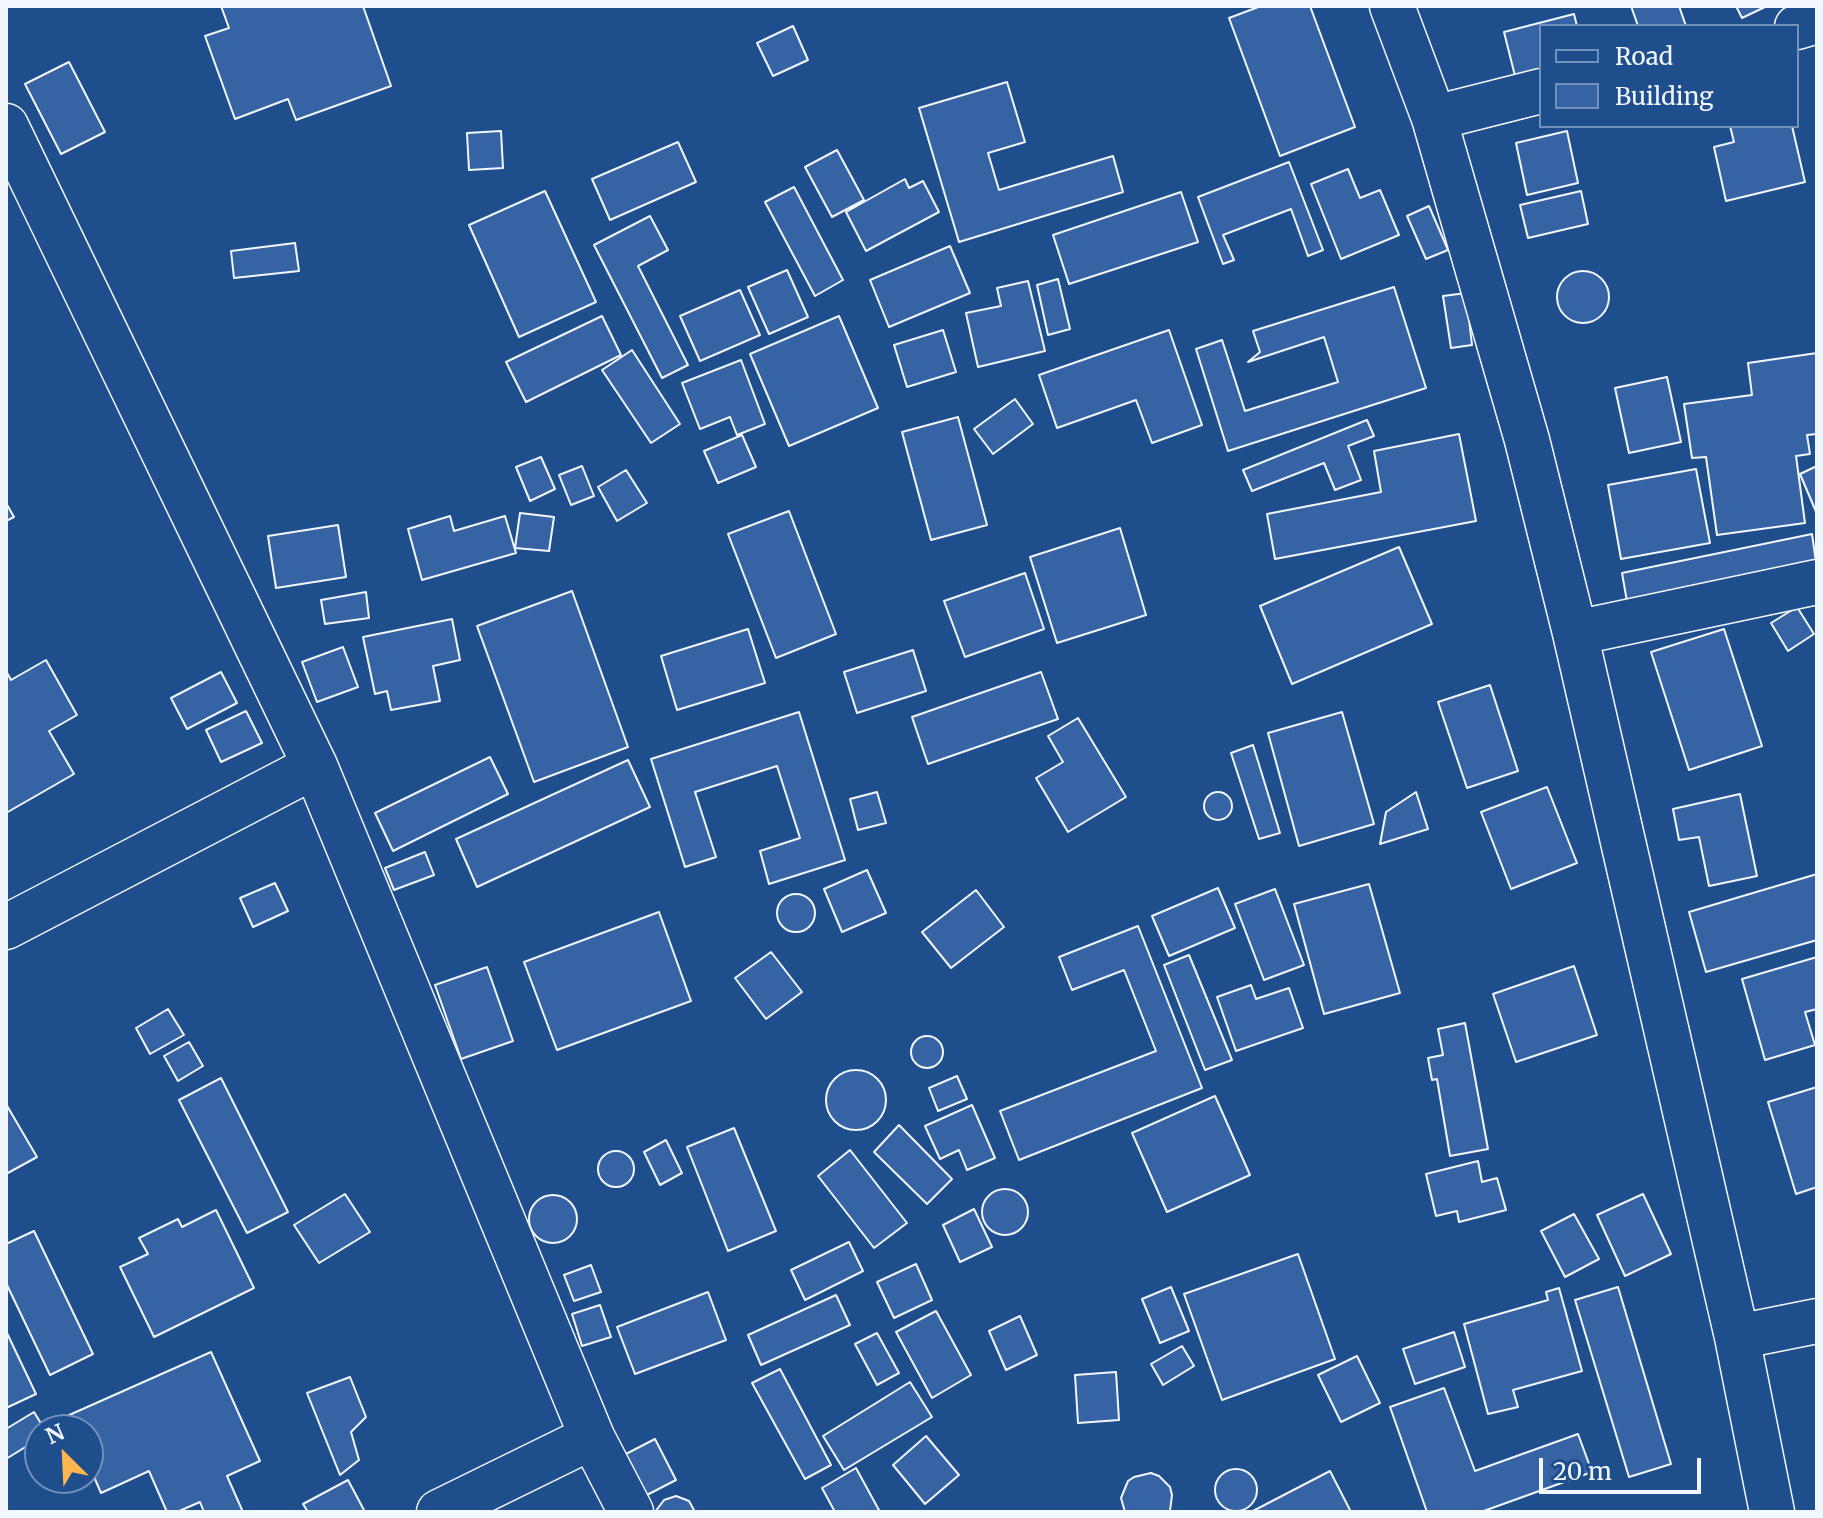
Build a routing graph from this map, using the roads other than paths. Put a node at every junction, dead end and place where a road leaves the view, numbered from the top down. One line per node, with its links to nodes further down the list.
1 (1392, 6): 3 (street)
2 (1539, 92): 3 (street)
3 (1434, 118): 6 (street)
4 (6, 126): 7 (street)
5 (1817, 582): 6 (street)
6 (1575, 633): 10 (street)
7 (315, 766): 8 (street); 11 (street)
8 (6, 927)
9 (1817, 1321): 10 (street)
10 (1737, 1337): 14 (street)
11 (592, 1437): 12 (street); 13 (street)
12 (439, 1512)
13 (631, 1512)
14 (1772, 1512)

